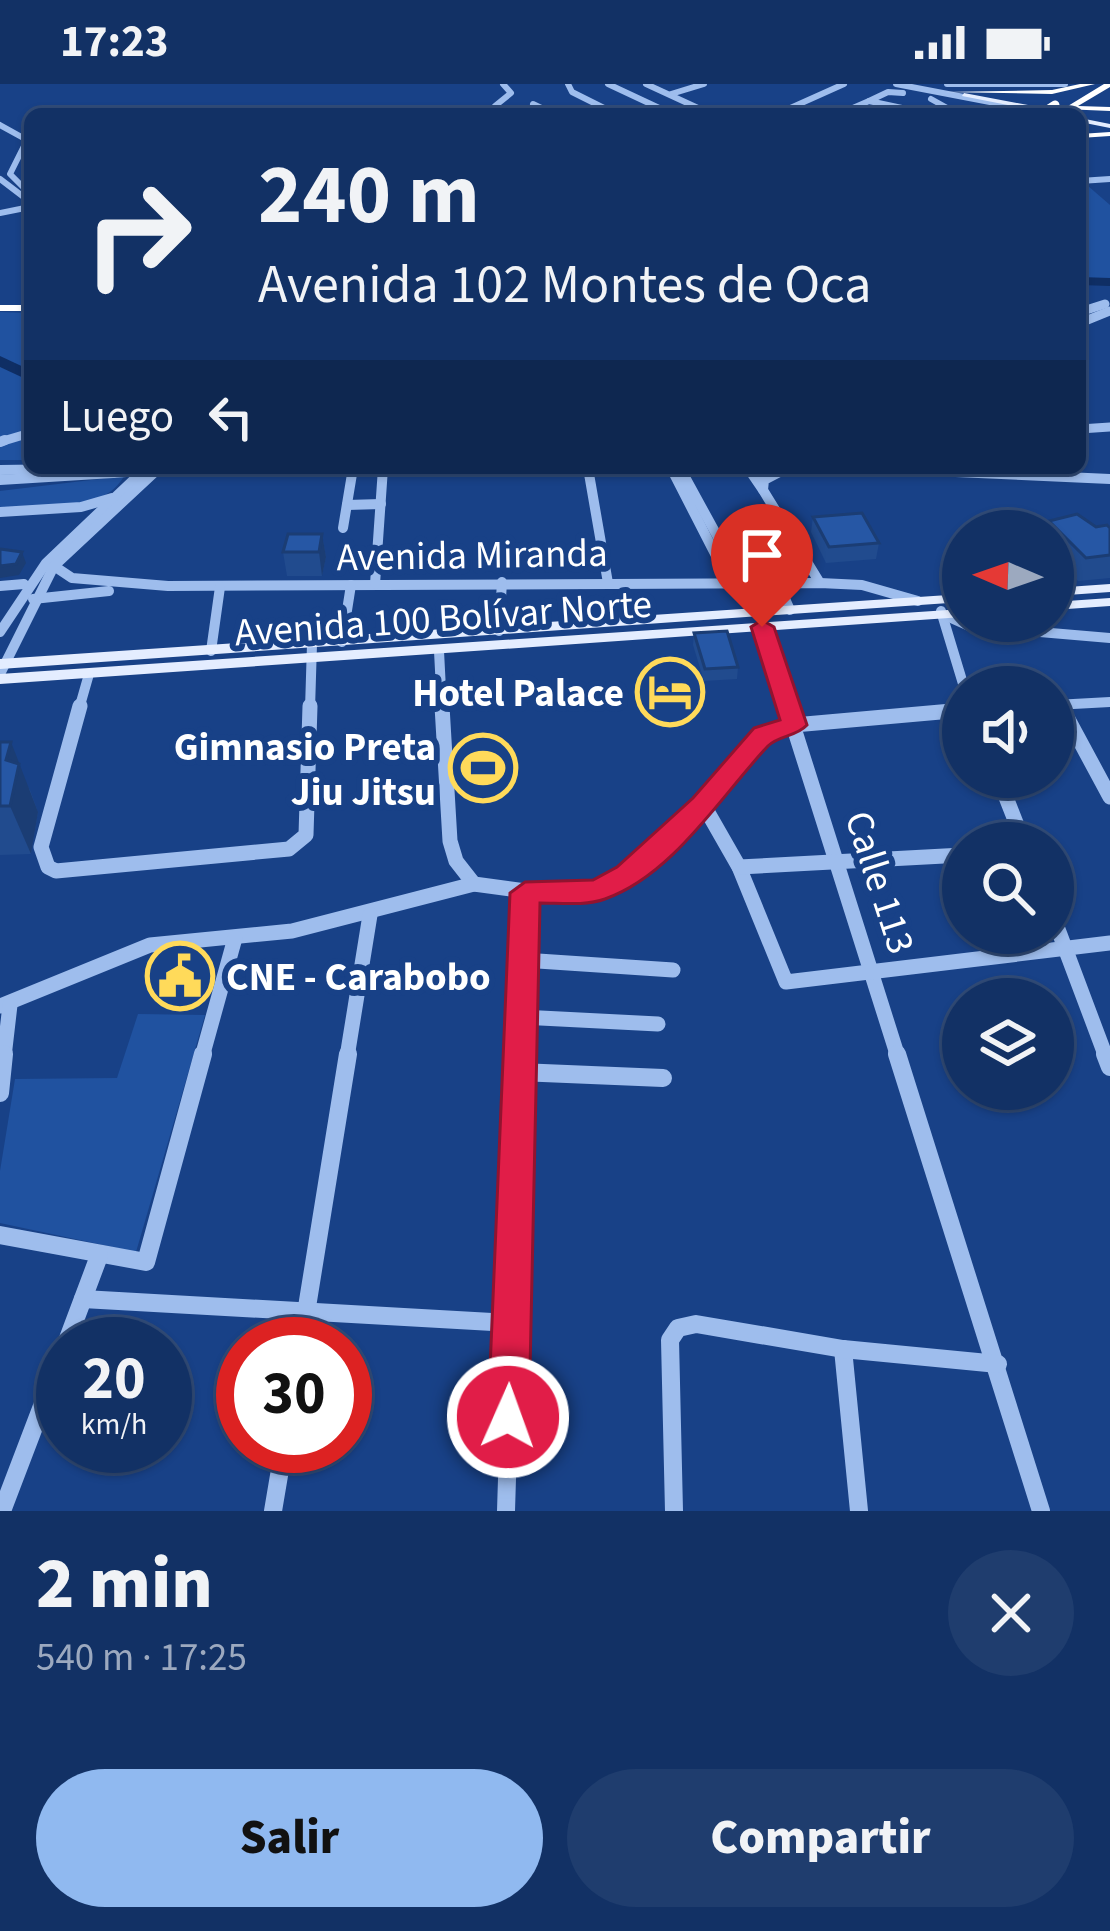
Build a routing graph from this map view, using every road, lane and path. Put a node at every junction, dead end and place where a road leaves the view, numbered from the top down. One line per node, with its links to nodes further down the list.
1 (503, 84): 18 (street)
2 (568, 84): 20 (street)
3 (608, 84): 21 (street)
4 (646, 84): 13 (street)
5 (704, 84): 13 (street)
6 (896, 84): 12 (street)
7 (908, 84): 12 (street)
8 (1065, 84): 12 (street)
9 (1093, 84): 12 (highway); 31 (highway)
10 (1109, 84): 32 (highway); 33 (highway)
11 (845, 85): 15 (street)
12 (952, 93): 17 (street); 30 (main road)
13 (671, 94): 22 (street)
14 (868, 101): 25 (street); 26 (street); 27 (street)
15 (804, 103): 23 (street); 24 (street)
16 (532, 104): 19 (street)
17 (1016, 107): 28 (highway); 29 (main road)
18 (497, 108)
19 (541, 108)
20 (603, 108)
21 (659, 108)
22 (698, 108)
23 (792, 108)
24 (824, 108)
25 (853, 108)
26 (901, 108)
27 (950, 108)
28 (987, 108)
29 (1027, 108)
30 (1042, 108)
31 (1064, 108)
32 (1065, 108)
33 (1110, 119)
34 (0, 127): 36 (street)
35 (24, 146): 37 (street)
36 (0, 175): 38 (street)
37 (24, 195)
38 (24, 198)
39 (104, 474): 53 (street, bridge)
40 (140, 474): 56 (street)
41 (154, 474): 61 (street)
42 (352, 474): 58 (street)
43 (383, 474): 57 (street)
44 (589, 474): 63 (street)
45 (674, 474): 64 (street)
46 (683, 474): 64 (street)
47 (752, 474): 54 (street)
48 (776, 474): 54 (street)
49 (1012, 474): 51 (street)
50 (1080, 474): 51 (street)
51 (1086, 478): 52 (street); 55 (street)
52 (1110, 479)
53 (0, 484)
54 (764, 490): 66 (street)
55 (1110, 494)
56 (117, 496): 59 (street); 67 (street)
57 (381, 504): 58 (street); 68 (street)
58 (347, 505): 60 (street)
59 (0, 512)
60 (343, 528)
61 (54, 566): 71 (street, Avenida Miranda); 75 (street)
62 (502, 582): 63 (street, Avenida Miranda); 68 (street, Avenida Miranda); 83 (street)
63 (608, 583): 64 (street, Avenida Miranda)
64 (736, 583): 65 (street, Avenida Miranda)
65 (778, 583): 66 (street, Avenida Miranda); 81 (street)
66 (820, 583): 76 (street, Avenida Miranda)
67 (24, 584): 70 (street); 78 (street)
68 (375, 584): 69 (street, Avenida Miranda)
69 (351, 585): 72 (street, Avenida Miranda); 86 (street)
70 (0, 586)
71 (168, 586): 72 (street, Avenida Miranda); 75 (street, Avenida Miranda)
72 (220, 587): 88 (street)
73 (1110, 588): 74 (main road)
74 (1074, 591)
75 (34, 599): 91 (street)
76 (918, 602): 80 (main road, Avenida 100 Bolívar Norte); 81 (main road, Avenida 100 Bolívar Norte)
77 (1110, 602): 79 (main road)
78 (6, 605): 84 (street)
79 (1074, 605)
80 (941, 607): 82 (main road, Avenida 100 Bolívar Norte); 85 (street); 90 (street)
81 (790, 610): 83 (main road, Avenida 100 Bolívar Norte)
82 (762, 627): 87 (main road, Avenida 100 Bolívar Norte); 96 (street, Calle 113)
83 (499, 631): 86 (main road, Avenida 100 Bolívar Norte)
84 (0, 632)
85 (1110, 639)
86 (342, 642): 89 (main road, Avenida 100 Bolívar Norte)
87 (439, 650): 89 (main road, Avenida 100 Bolívar Norte); 103 (street)
88 (211, 651): 89 (main road, Avenida 100 Bolívar Norte); 91 (main road, Avenida 100 Bolívar Norte)
89 (311, 652): 92 (main road, Avenida 100 Bolívar Norte); 92 (street)
90 (958, 666)
91 (1, 670): 92 (main road, Avenida 100 Bolívar Norte)
92 (88, 674)
93 (1110, 702): 94 (street)
94 (1074, 704)
95 (942, 712): 96 (street)
96 (794, 725): 99 (street); 101 (street, Calle 113)
97 (1074, 735): 98 (street)
98 (1110, 797)
99 (703, 804): 102 (street); 104 (street)
100 (942, 856): 101 (street)
101 (839, 860): 102 (street); 113 (street, Calle 113)
102 (740, 867): 113 (street)
103 (474, 884): 104 (street); 105 (street)
104 (525, 893): 111 (street)
105 (370, 915): 106 (street); 126 (street)
106 (235, 938): 114 (street); 124 (street)
107 (1110, 943): 108 (street)
108 (1074, 946)
109 (1013, 954): 113 (street)
110 (1069, 954): 116 (street)
111 (523, 960): 112 (street); 117 (street)
112 (673, 970)
113 (875, 972): 131 (street, Calle 113)
114 (5, 1006): 122 (street)
115 (1110, 1015): 116 (street)
116 (1091, 1016): 119 (street)
117 (521, 1018): 118 (street); 120 (street)
118 (658, 1024)
119 (1110, 1067)
120 (519, 1072): 121 (street); 129 (street)
121 (663, 1078)
122 (0, 1094)
123 (0, 1234): 124 (street)
124 (99, 1256): 125 (street)
125 (83, 1299): 126 (street); 127 (street)
126 (307, 1312): 128 (street); 129 (street)
127 (76, 1317)
128 (306, 1317)
129 (511, 1323): 136 (street)
130 (843, 1349): 131 (street); 137 (street); 138 (street)
131 (998, 1364): 139 (street, Calle 113)
132 (36, 1421): 134 (street)
133 (279, 1473): 135 (street)
134 (2, 1511)
135 (273, 1511)
136 (506, 1511)
137 (674, 1511)
138 (860, 1511)
139 (1041, 1511)

